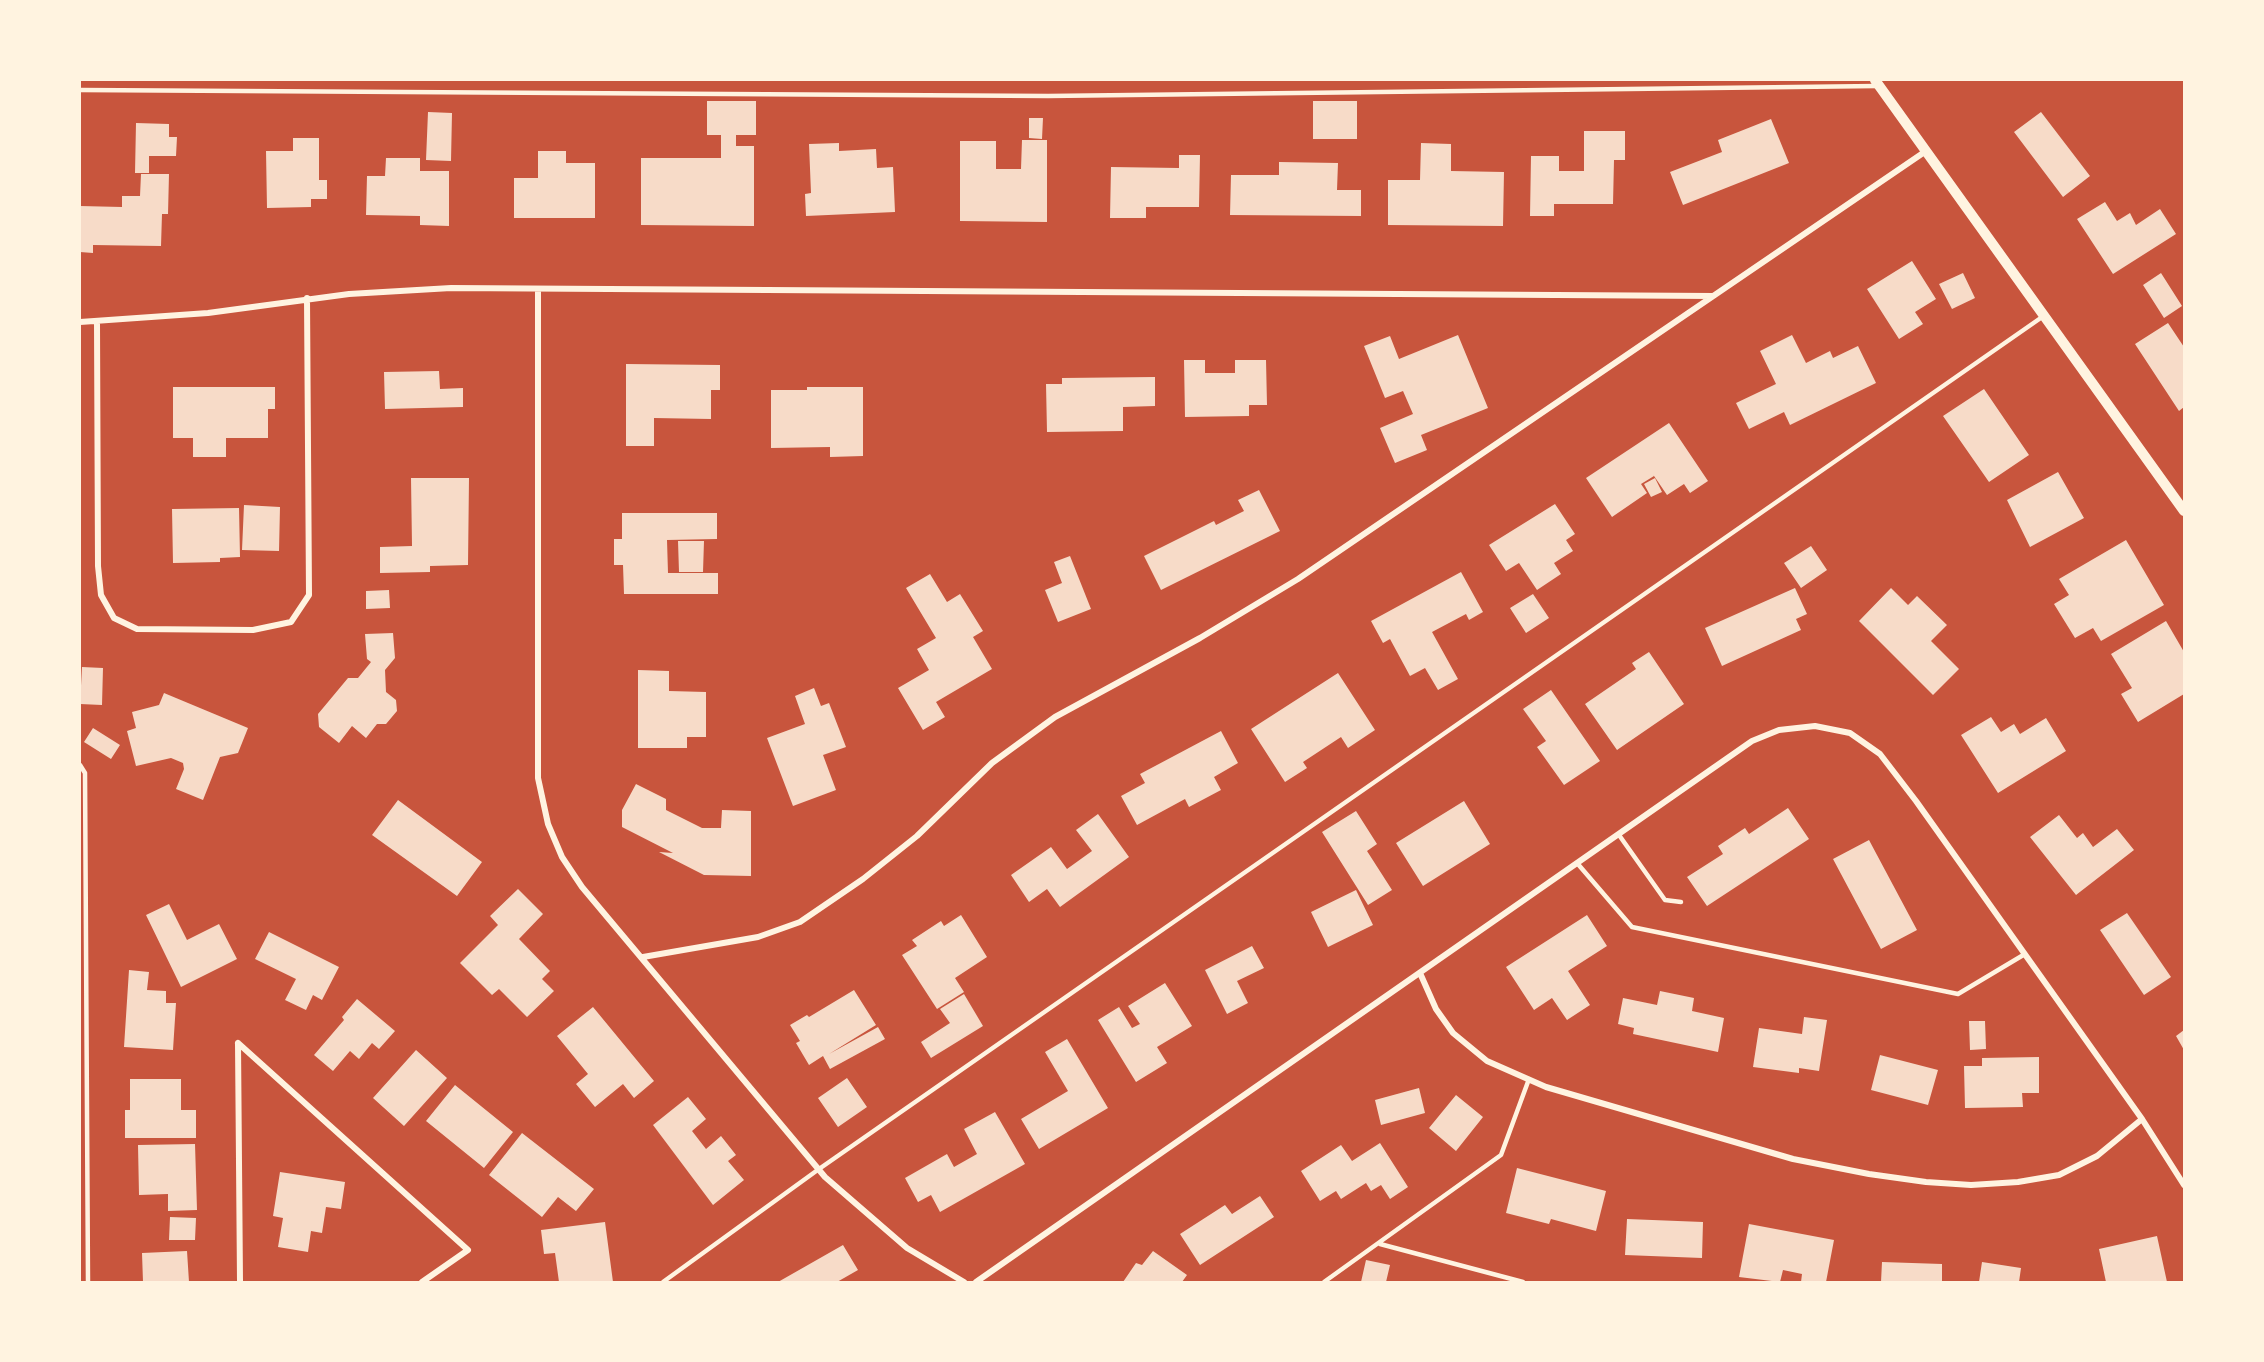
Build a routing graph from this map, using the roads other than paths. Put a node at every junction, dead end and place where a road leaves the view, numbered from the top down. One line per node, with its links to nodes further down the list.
1 (1877, 83): 2 (lane); 3 (street)
2 (80, 90)
3 (1927, 150): 5 (street); 7 (street)
4 (538, 289): 5 (street); 6 (street); 17 (street)
5 (1713, 296): 17 (street)
6 (307, 298): 9 (street); 9 (street)
7 (2045, 315): 10 (street); 21 (lane)
8 (80, 322): 9 (street)
9 (97, 322)
10 (2181, 499): 11 (street)
11 (2184, 511)
12 (80, 765): 24 (lane)
13 (1619, 835): 14 (street); 15 (lane); 16 (street)
14 (1576, 863): 16 (lane); 18 (street)
15 (1681, 902)
16 (2025, 954): 20 (street)
17 (643, 957): 21 (street)
18 (1420, 973): 19 (street); 29 (street)
19 (1529, 1079): 20 (street); 23 (lane)
20 (2142, 1119): 22 (street)
21 (819, 1169): 27 (lane); 28 (street)
22 (2184, 1185)
23 (1380, 1244): 30 (lane); 31 (lane)
24 (88, 1282)
25 (240, 1282): 26 (street)
26 (422, 1282)
27 (663, 1282)
28 (964, 1282)
29 (976, 1282)
30 (1324, 1282)
31 (1523, 1282)

